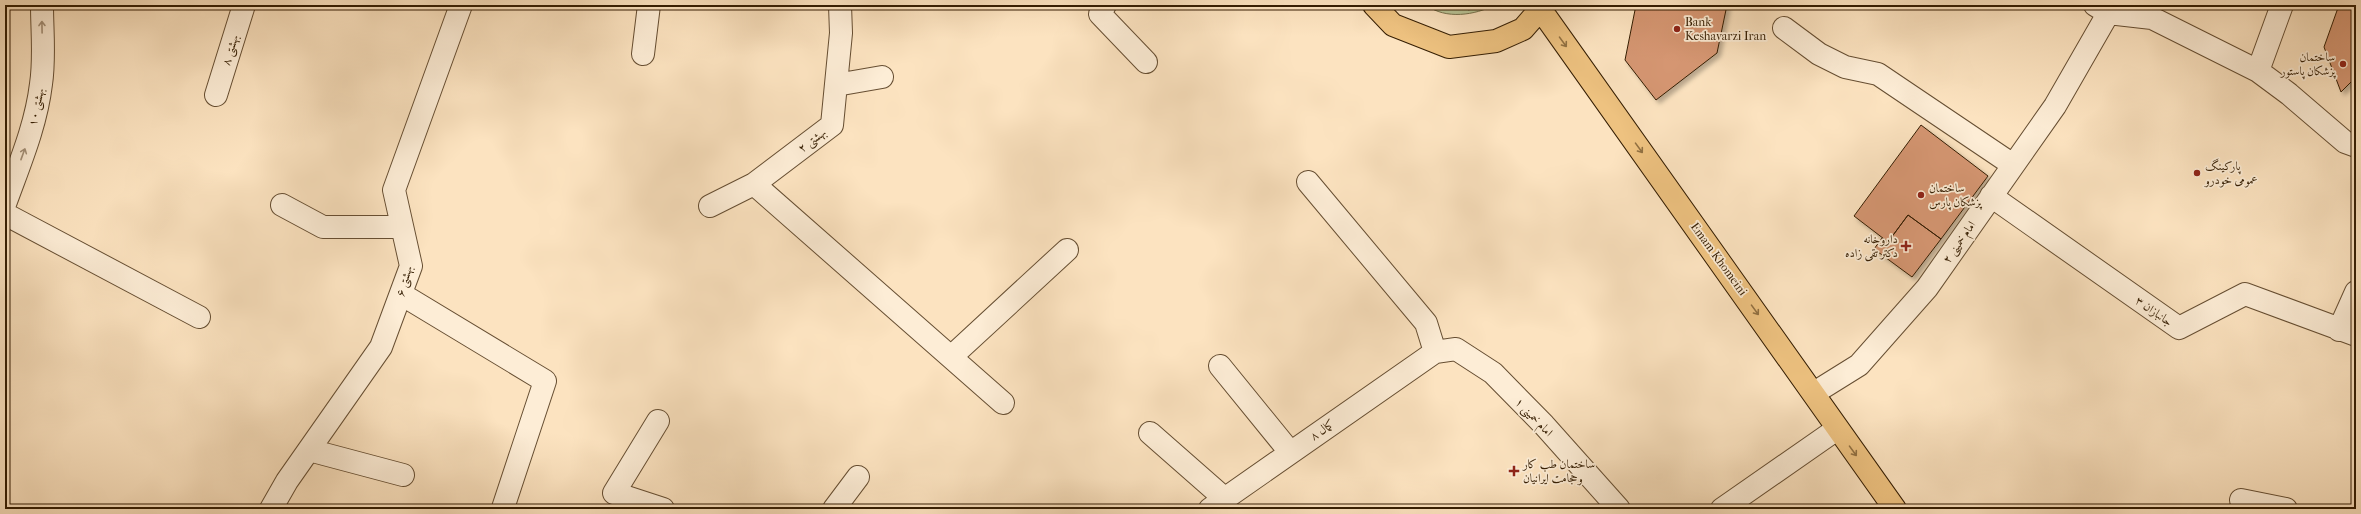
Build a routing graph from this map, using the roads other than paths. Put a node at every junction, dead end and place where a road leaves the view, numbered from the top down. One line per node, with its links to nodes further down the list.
1 (42, 5): 23 (street, بهشتی ۱۰, one-way to 1)
2 (244, 5): 17 (street, بهشتی ۸)
3 (461, 5): 27 (street, بهشتی ۶)
4 (649, 5): 12 (street)
5 (840, 5): 16 (street, بهشتی ۲)
6 (1105, 5): 13 (street)
7 (1374, 5): 9 (main road)
8 (2282, 5): 14 (street)
9 (1542, 8): 36 (main road, Emam Khomeini, one-way to 36)
10 (2105, 8): 14 (street); 19 (street, امام خمینی ۲)
11 (1784, 28): 19 (street)
12 (643, 54)
13 (1146, 62)
14 (2258, 71): 18 (street)
15 (882, 78): 16 (street)
16 (836, 85): 21 (street, بهشتی ۲)
17 (216, 95)
18 (2356, 146)
19 (2013, 165): 22 (street, امام خمینی ۲)
20 (1308, 182): 33 (street)
21 (754, 184): 25 (street, بهشتی ۲); 34 (street)
22 (1991, 196): 32 (street, جانبازان ۳); 36 (street, امام خمینی ۲)
23 (5, 204)
24 (282, 206): 27 (street)
25 (710, 206)
26 (5, 214): 31 (street)
27 (402, 226): 30 (street, بهشتی ۶)
28 (1067, 250): 34 (street)
29 (2356, 292): 32 (street)
30 (401, 294): 41 (street, بهشتی ۶); 47 (street)
31 (198, 317)
32 (2348, 333)
33 (1435, 352): 42 (street, کمال ۸); 51 (street, امام خمینی ۱)
34 (951, 357): 37 (street)
35 (1220, 366): 42 (street)
36 (1814, 393): 39 (main road, Emam Khomeini)
37 (1003, 403)
38 (658, 421): 49 (street)
39 (1837, 429): 52 (street); 53 (main road, Emam Khomeini, one-way to 53)
40 (1150, 433): 46 (street)
41 (309, 450): 43 (street); 48 (street, بهشتی ۶)
42 (1290, 452): 46 (street, کمال ۸)
43 (403, 475)
44 (858, 477): 50 (street)
45 (2242, 500): 54 (street)
46 (1217, 504)
47 (503, 508)
48 (270, 509)
49 (663, 509)
50 (834, 509)
51 (1619, 509)
52 (1722, 509)
53 (1896, 509)
54 (2286, 509)

